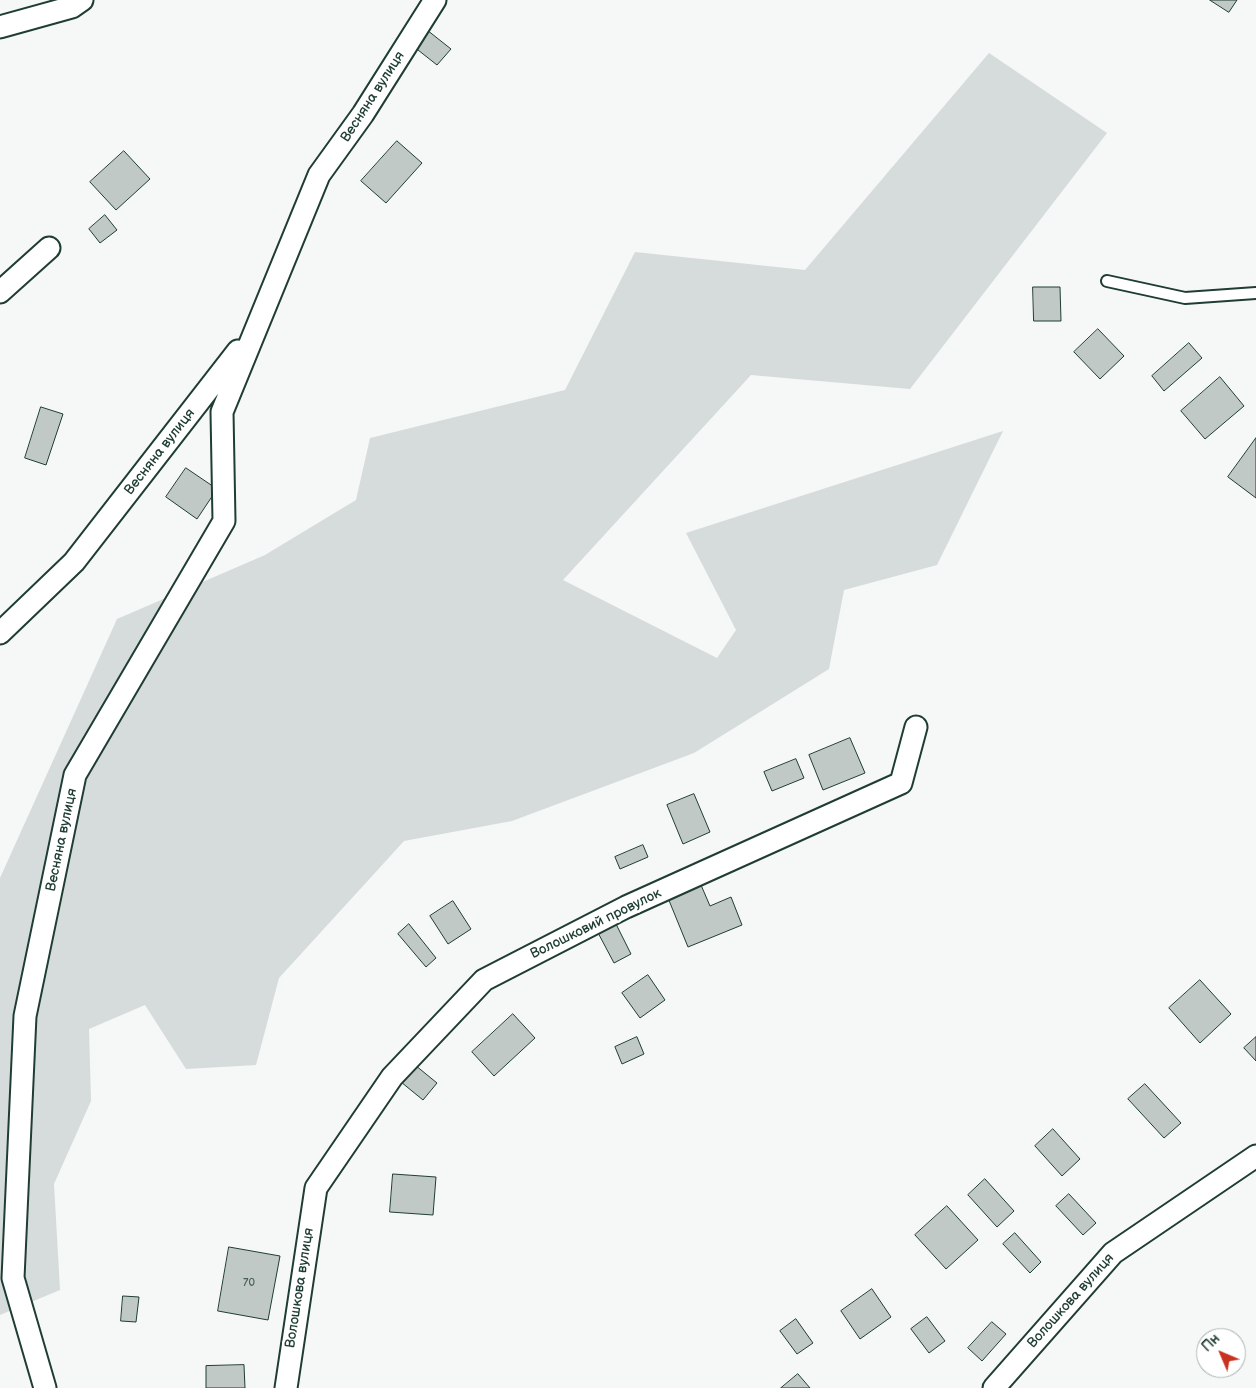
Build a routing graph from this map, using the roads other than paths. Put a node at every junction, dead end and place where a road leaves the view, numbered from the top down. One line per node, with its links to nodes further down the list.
1 (82, 0): 3 (street)
2 (435, 0): 8 (street, Весняна вулиця)
3 (0, 27)
4 (49, 248): 6 (street)
5 (1107, 281): 7 (lane)
6 (0, 292)
7 (1256, 294)
8 (254, 332): 9 (street, Весняна вулиця); 13 (street, Весняна вулиця)
9 (0, 633)
10 (916, 727): 12 (street, Волошковий провулок)
11 (1256, 1156): 15 (street, Волошкова вулиця)
12 (316, 1188): 14 (street, Волошкова вулиця)
13 (45, 1388)
14 (286, 1388)
15 (994, 1388)

